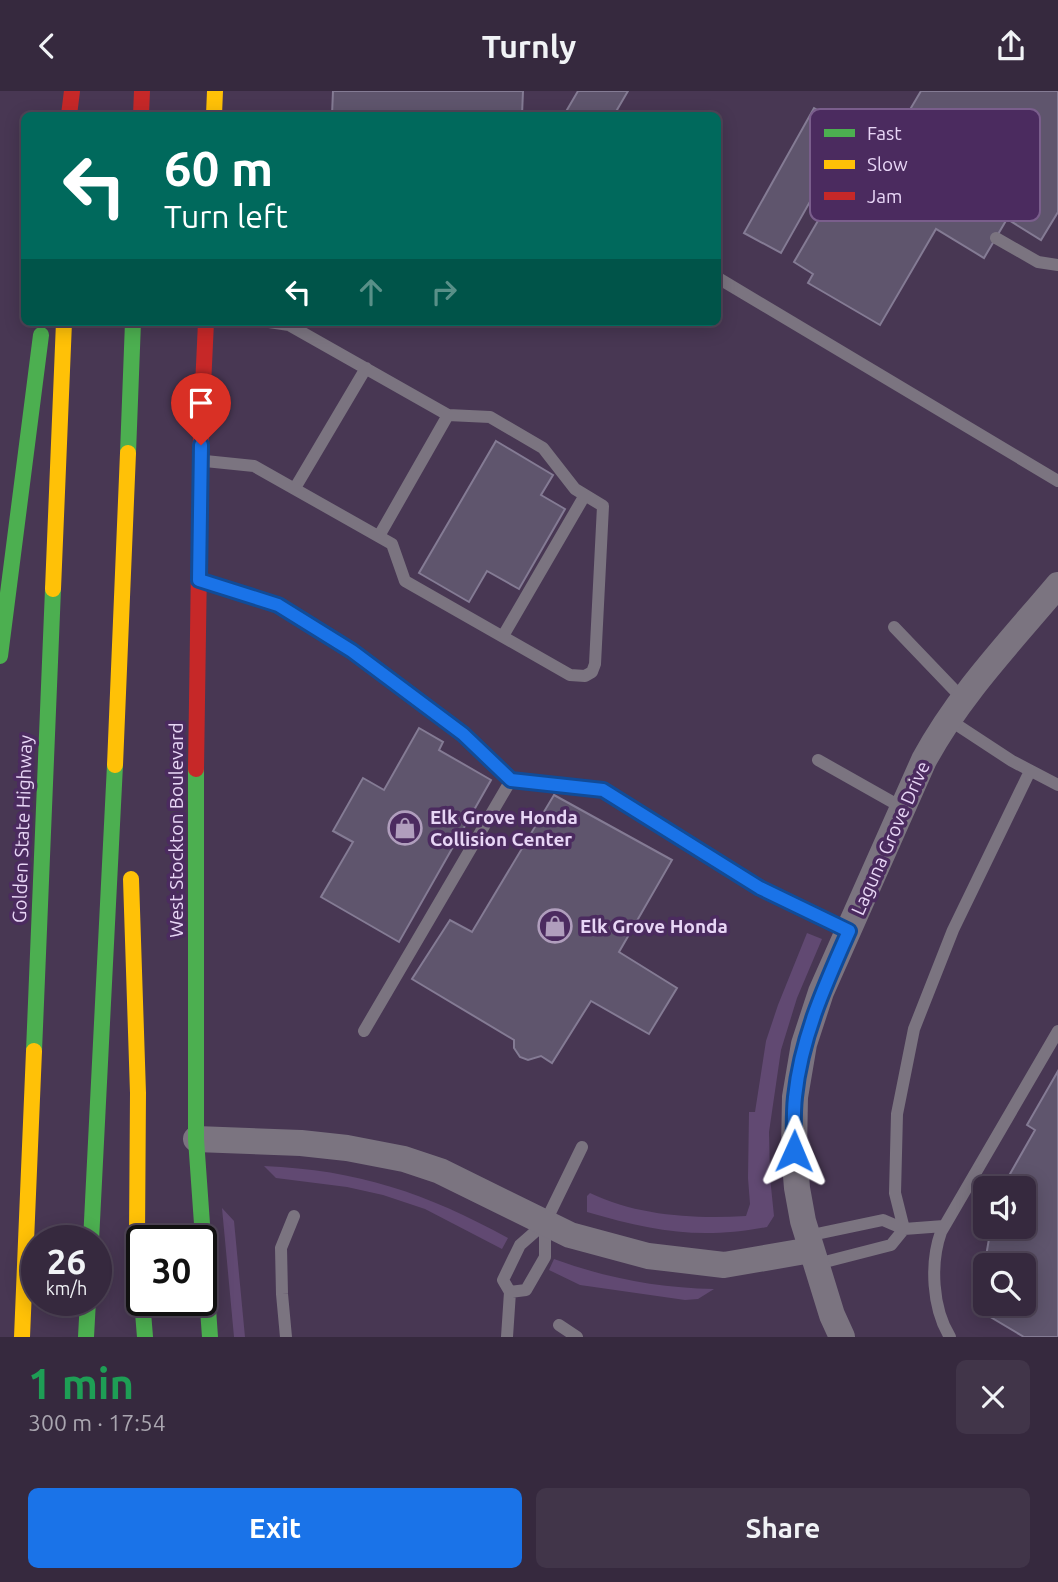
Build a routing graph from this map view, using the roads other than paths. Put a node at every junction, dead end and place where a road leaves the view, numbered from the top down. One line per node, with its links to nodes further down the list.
1 (73, 91): 4 (main road)
2 (142, 91): 5 (main road)
3 (215, 91): 6 (main road)
4 (70, 112)
5 (141, 112)
6 (214, 112)
7 (996, 238): 8 (lane)
8 (1058, 265)
9 (721, 280): 18 (lane)
10 (41, 326): 27 (main road)
11 (64, 326): 52 (main road, Golden State Highway)
12 (133, 326): 24 (main road)
13 (206, 326): 17 (main road, West Stockton Boulevard)
14 (291, 326): 15 (lane)
15 (366, 368): 16 (lane); 19 (lane)
16 (448, 415): 20 (lane); 21 (lane)
17 (201, 461): 19 (lane); 22 (main road, West Stockton Boulevard)
18 (1058, 481)
19 (295, 488): 21 (lane)
20 (585, 495): 26 (lane); 26 (lane)
21 (379, 536): 26 (lane)
22 (199, 580): 31 (lane); 39 (main road, West Stockton Boulevard)
23 (1058, 585): 28 (street, Laguna Grove Drive)
24 (123, 596): 33 (main road); 43 (main road)
25 (894, 627): 28 (lane)
26 (503, 636)
27 (0, 656)
28 (955, 708): 30 (lane); 34 (street, Laguna Grove Drive)
29 (818, 760): 34 (lane)
30 (1030, 771): 32 (lane); 46 (lane)
31 (511, 780): 36 (lane); 37 (lane)
32 (1058, 785)
33 (129, 803)
34 (903, 808): 36 (street, Laguna Grove Drive)
35 (131, 858): 44 (main road)
36 (849, 931): 47 (street, Laguna Grove Drive)
37 (364, 1031)
38 (1058, 1031): 45 (lane)
39 (196, 1139): 42 (street); 55 (main road, West Stockton Boulevard)
40 (582, 1147): 42 (lane)
41 (294, 1216): 56 (lane)
42 (545, 1223): 47 (street); 48 (lane); 48 (lane)
43 (92, 1225)
44 (137, 1225)
45 (944, 1227): 46 (lane); 60 (lane)
46 (904, 1229): 47 (lane); 47 (lane)
47 (812, 1250): 59 (street, Laguna Grove Drive)
48 (510, 1292): 57 (lane)
49 (87, 1316): 53 (main road)
50 (143, 1316): 54 (main road)
51 (559, 1325): 58 (lane)
52 (22, 1337)
53 (86, 1337)
54 (145, 1337)
55 (210, 1337)
56 (286, 1337)
57 (507, 1337)
58 (577, 1337)
59 (842, 1337)
60 (950, 1337)

